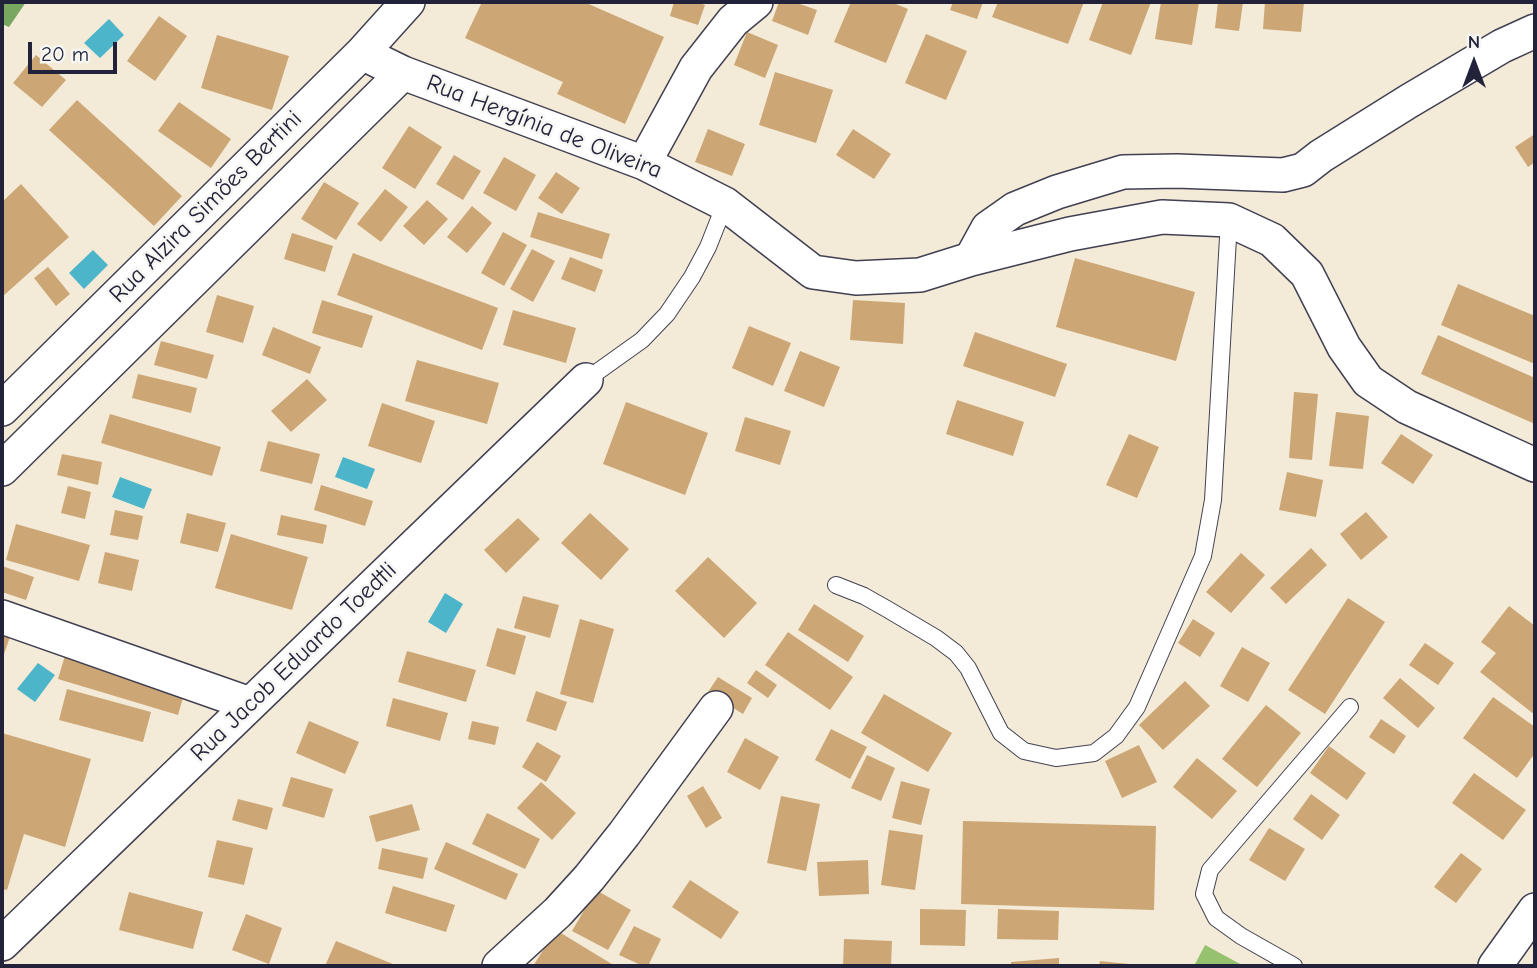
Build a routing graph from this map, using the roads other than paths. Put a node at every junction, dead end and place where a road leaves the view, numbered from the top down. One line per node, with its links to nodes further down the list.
1 (408, 2): 4 (street, Rua Alzira Simões Bertini)
2 (756, 2): 6 (street)
3 (1535, 31): 9 (street)
4 (362, 53): 5 (street, Rua Hergínia de Oliveira); 11 (street, Rua Alzira Simões Bertini)
5 (403, 73): 6 (street, Rua Hergínia de Oliveira); 13 (street, Rua Alzira Simões Bertini)
6 (644, 163): 7 (street, Rua Hergínia de Oliveira)
7 (725, 204): 9 (street, Rua Hergínia de Oliveira); 10 (lane)
8 (1229, 220): 9 (street, Rua Hergínia de Oliveira); 12 (street); 14 (lane)
9 (971, 259)
10 (586, 380): 16 (street, Rua Jacob Eduardo Toedtli)
11 (2, 409)
12 (1535, 465)
13 (2, 469)
14 (836, 585)
15 (2, 617): 16 (street)
16 (250, 704): 20 (street, Rua Jacob Eduardo Toedtli)
17 (1350, 707): 22 (lane)
18 (716, 708): 21 (street)
19 (1535, 911): 23 (street)
20 (2, 944)
21 (499, 966)
22 (1294, 966)
23 (1495, 966)

